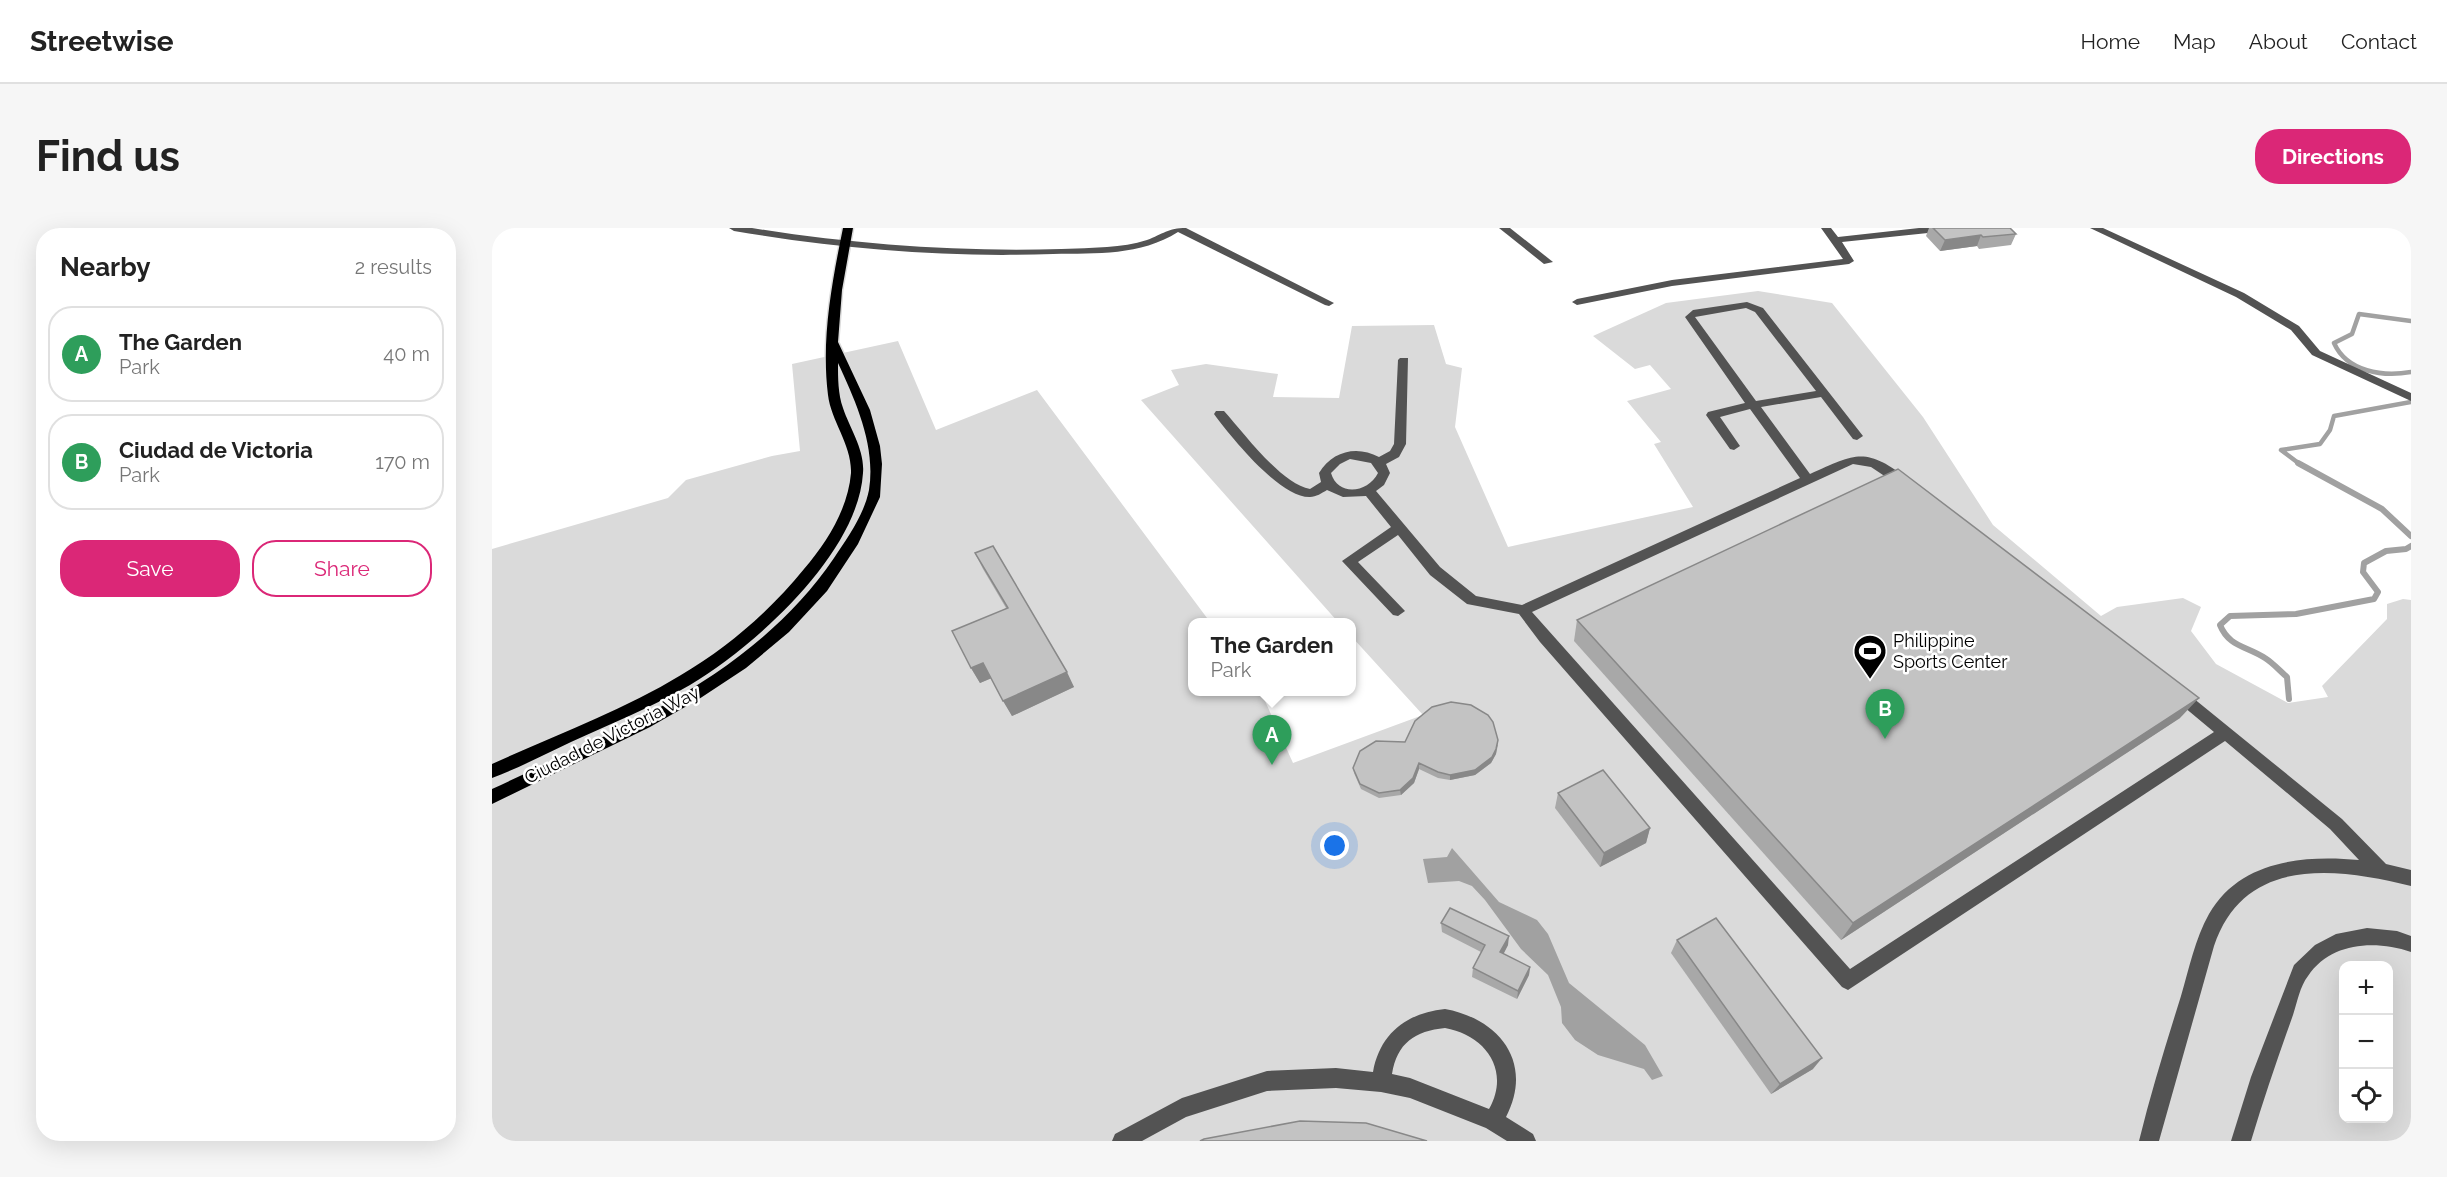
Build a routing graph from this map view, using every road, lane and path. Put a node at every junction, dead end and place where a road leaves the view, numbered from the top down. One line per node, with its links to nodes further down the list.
1 (734, 228): 9 (street)
2 (849, 228): 9 (main road, Ciudad de Victoria Way)
3 (1178, 228): 9 (street); 12 (street)
4 (1504, 228): 10 (street)
5 (1826, 228): 8 (street)
6 (1947, 228): 8 (street)
7 (2096, 228): 16 (street)
8 (1835, 240): 11 (street)
9 (845, 245): 13 (main road, Ciudad de Victoria Way)
10 (1548, 262)
11 (1577, 302)
12 (1329, 303)
13 (832, 339): 27 (main road, Ciudad de Victoria Way); 28 (main road, Ciudad de Victoria Way)
14 (1404, 360): 21 (street)
15 (1824, 393): 17 (street); 17 (street); 19 (street)
16 (2411, 397)
17 (1753, 405): 20 (street); 22 (street)
18 (1220, 414): 23 (street)
19 (1857, 436)
20 (1734, 446)
21 (1378, 463): 23 (street); 24 (street)
22 (1808, 481): 25 (street); 29 (street)
23 (1328, 484): 24 (street)
24 (1369, 490): 26 (street)
25 (1917, 493)
26 (1398, 528): 29 (street); 30 (street)
27 (820, 560): 28 (main road); 33 (main road, Ciudad de Victoria Way)
28 (841, 564): 34 (main road, Ciudad de Victoria Way)
29 (1523, 610): 32 (street)
30 (1398, 611)
31 (2162, 681): 32 (street)
32 (2225, 733): 35 (street)
33 (492, 771)
34 (492, 797)
35 (2380, 870): 36 (street); 42 (street)
36 (2411, 878)
37 (2411, 944): 43 (street)
38 (1381, 1082): 39 (street); 39 (street); 40 (street)
39 (1493, 1121): 41 (street)
40 (1122, 1141)
41 (1526, 1141)
42 (2149, 1141)
43 (2241, 1141)

